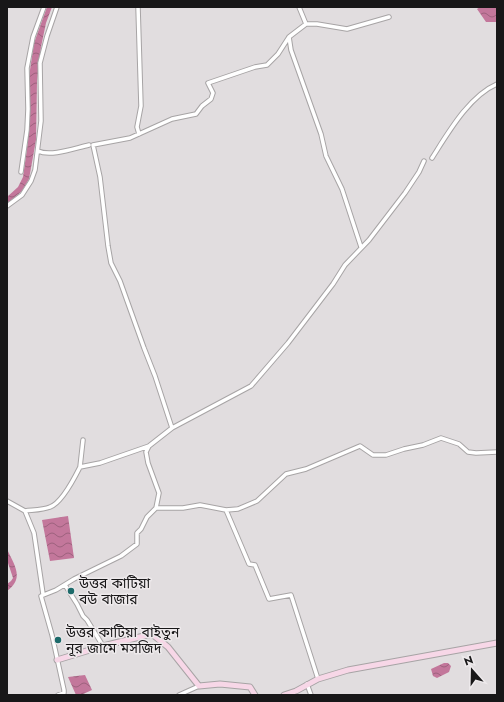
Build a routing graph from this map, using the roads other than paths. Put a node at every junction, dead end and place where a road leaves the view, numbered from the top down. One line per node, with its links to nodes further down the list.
1 (44, 7): 14 (street)
2 (57, 7): 11 (street)
3 (138, 7): 9 (street)
4 (299, 7): 6 (street)
5 (389, 17): 6 (street)
6 (306, 24): 7 (street)
7 (289, 37): 9 (street); 16 (street)
8 (497, 84): 12 (street)
9 (139, 134): 17 (street)
10 (89, 145): 11 (street)
11 (38, 151): 15 (street)
12 (432, 158)
13 (424, 161): 16 (street)
14 (21, 172)
15 (7, 206)
16 (361, 248): 17 (street)
17 (172, 428): 19 (street)
18 (82, 440): 21 (street)
19 (149, 446): 21 (street); 23 (street)
20 (497, 452): 24 (street)
21 (80, 467): 25 (street)
22 (7, 501): 25 (street)
23 (156, 508): 24 (street); 26 (street)
24 (226, 510): 31 (street)
25 (25, 511): 27 (street)
26 (65, 585): 27 (street); 29 (street)
27 (43, 594): 30 (street)
28 (497, 643): 31 (street)
29 (103, 646): 30 (street); 33 (street)
30 (57, 660): 35 (street)
31 (318, 679): 32 (street)
32 (307, 684): 34 (street); 39 (street)
33 (199, 686): 36 (street); 37 (street)
34 (294, 693): 38 (street)
35 (58, 695)
36 (179, 695)
37 (255, 695)
38 (285, 695)
39 (311, 695)

